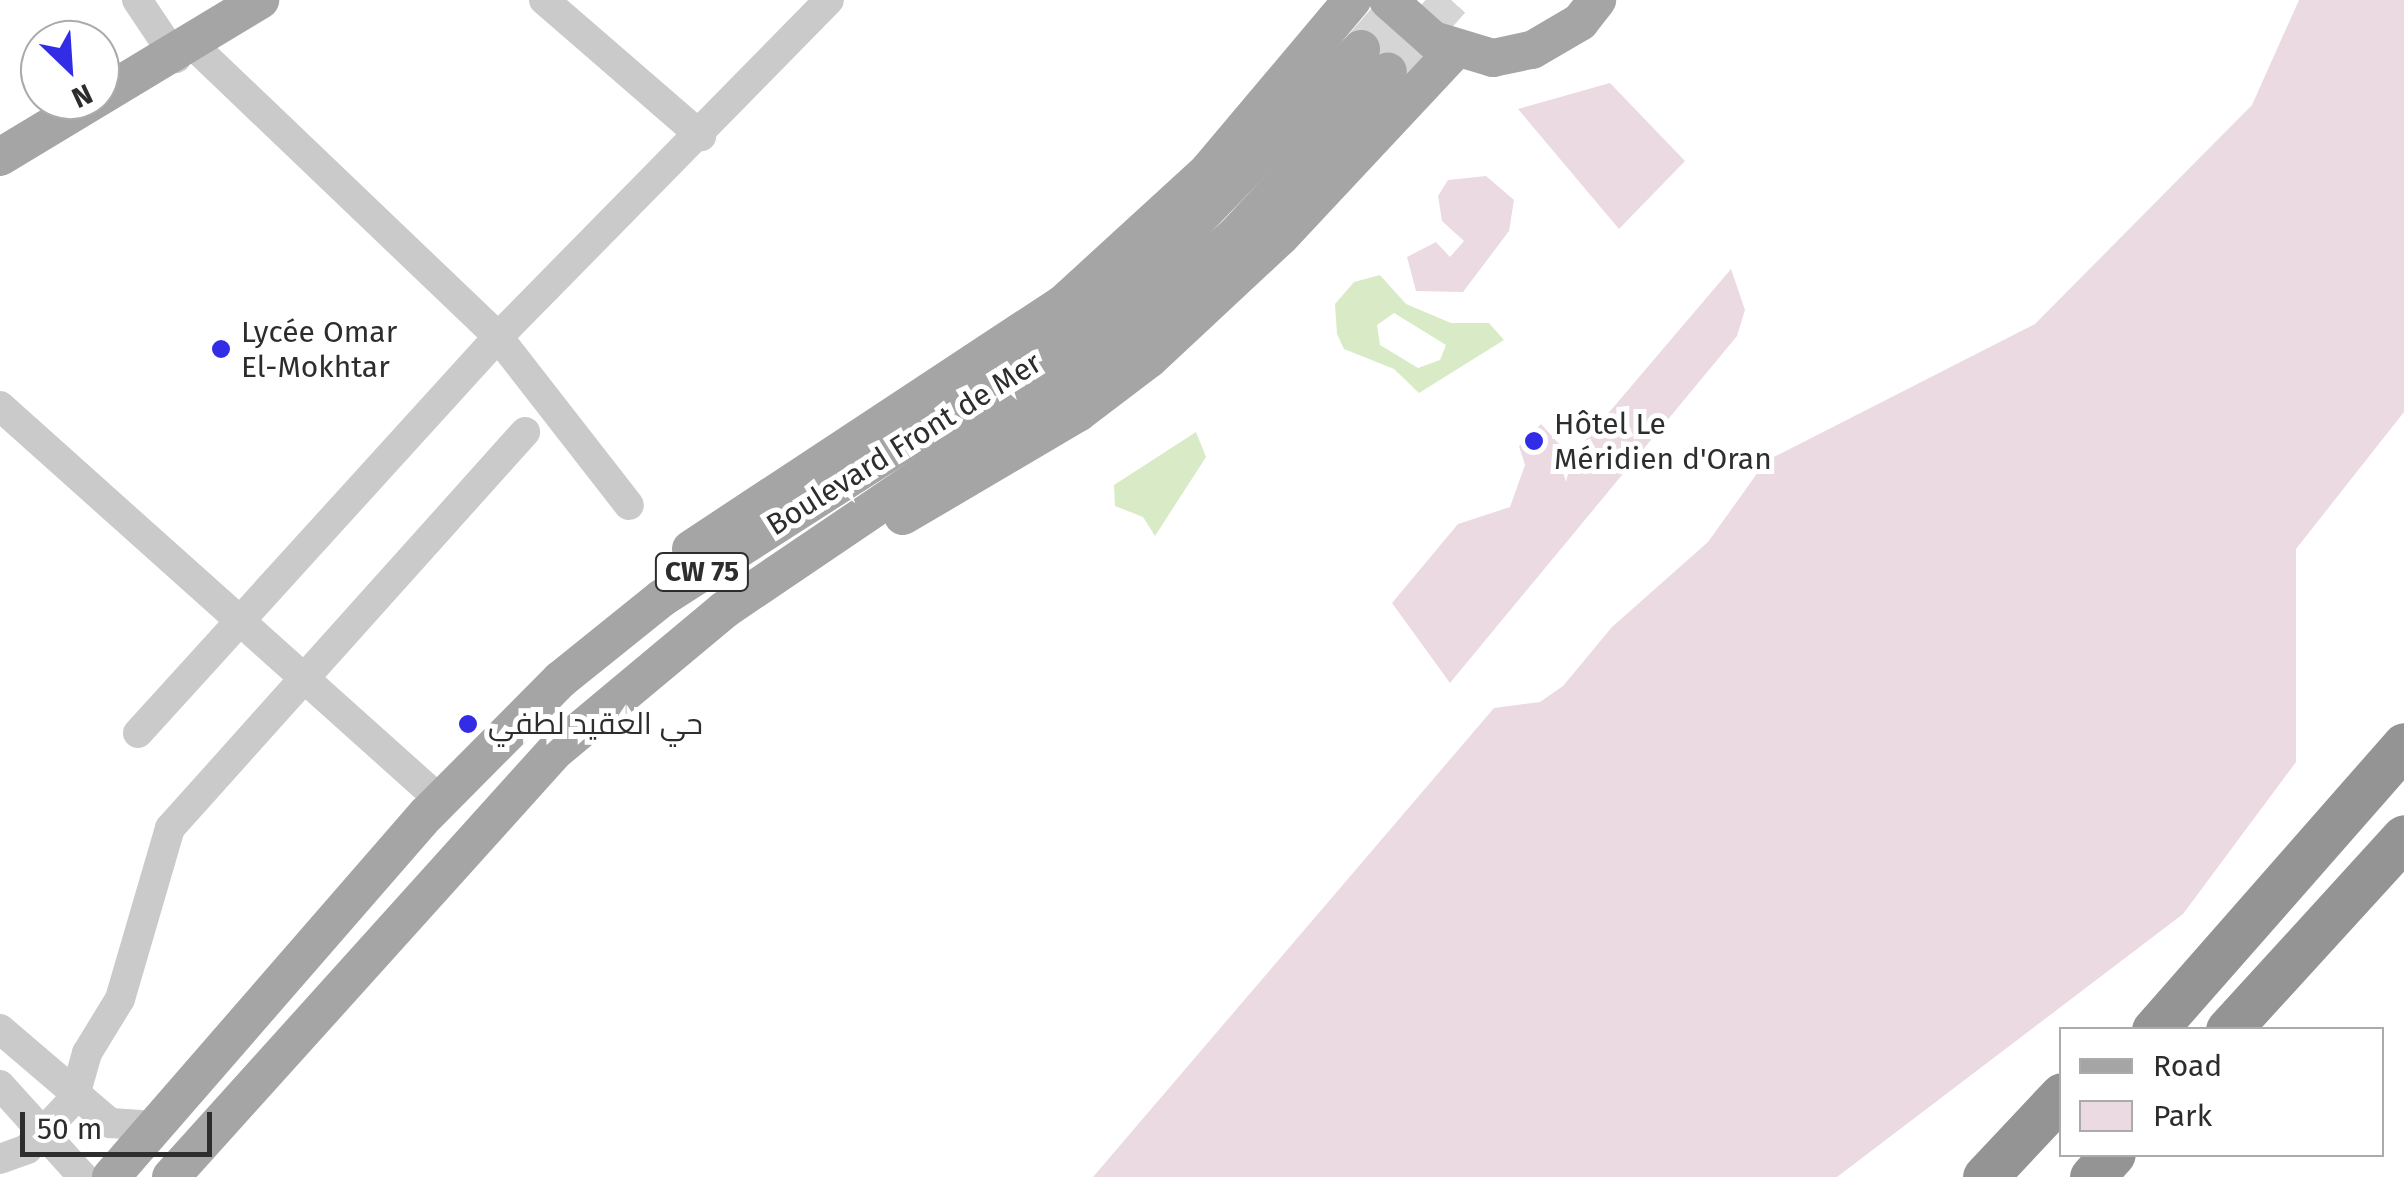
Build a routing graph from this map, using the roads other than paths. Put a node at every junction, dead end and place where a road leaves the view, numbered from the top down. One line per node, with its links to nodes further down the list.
1 (137, 0): 9 (street)
2 (260, 0): 9 (main road)
3 (544, 0): 10 (street)
4 (829, 0): 10 (street)
5 (1352, 0): 19 (main road)
6 (1388, 0): 8 (main road)
7 (1597, 0): 8 (main road)
8 (1454, 51): 16 (main road)
9 (185, 52): 11 (main road); 12 (street)
10 (701, 136): 12 (street)
11 (0, 157)
12 (498, 337): 15 (street); 17 (street)
13 (0, 406): 17 (street)
14 (525, 432): 18 (street)
15 (629, 505)
16 (724, 610): 19 (main road, Boulevard Front de Mer / CW 75); 41 (main road, CW 75)
17 (240, 618): 18 (street); 20 (street)
18 (306, 675): 22 (street); 33 (street)
19 (560, 680): 22 (main road, Boulevard Front de Mer / CW 75)
20 (138, 733)
21 (2404, 745): 24 (highway)
22 (440, 800): 34 (main road, Boulevard Front de Mer / CW 75)
23 (2404, 837): 25 (highway)
24 (2283, 887): 26 (highway); 27 (highway)
25 (2324, 926): 28 (highway); 29 (highway)
26 (2131, 1027)
27 (2157, 1027)
28 (2231, 1027)
29 (2244, 1027)
30 (0, 1029): 33 (street)
31 (0, 1084): 35 (street)
32 (2059, 1098): 42 (highway)
33 (74, 1100): 34 (street); 35 (street)
34 (157, 1126): 40 (main road, Boulevard Front de Mer / CW 75)
35 (49, 1130): 38 (street); 39 (street)
36 (2059, 1135): 43 (highway)
37 (2110, 1157): 44 (highway)
38 (0, 1159)
39 (83, 1177)
40 (112, 1177)
41 (171, 1177)
42 (1985, 1177)
43 (2023, 1177)
44 (2092, 1177)

